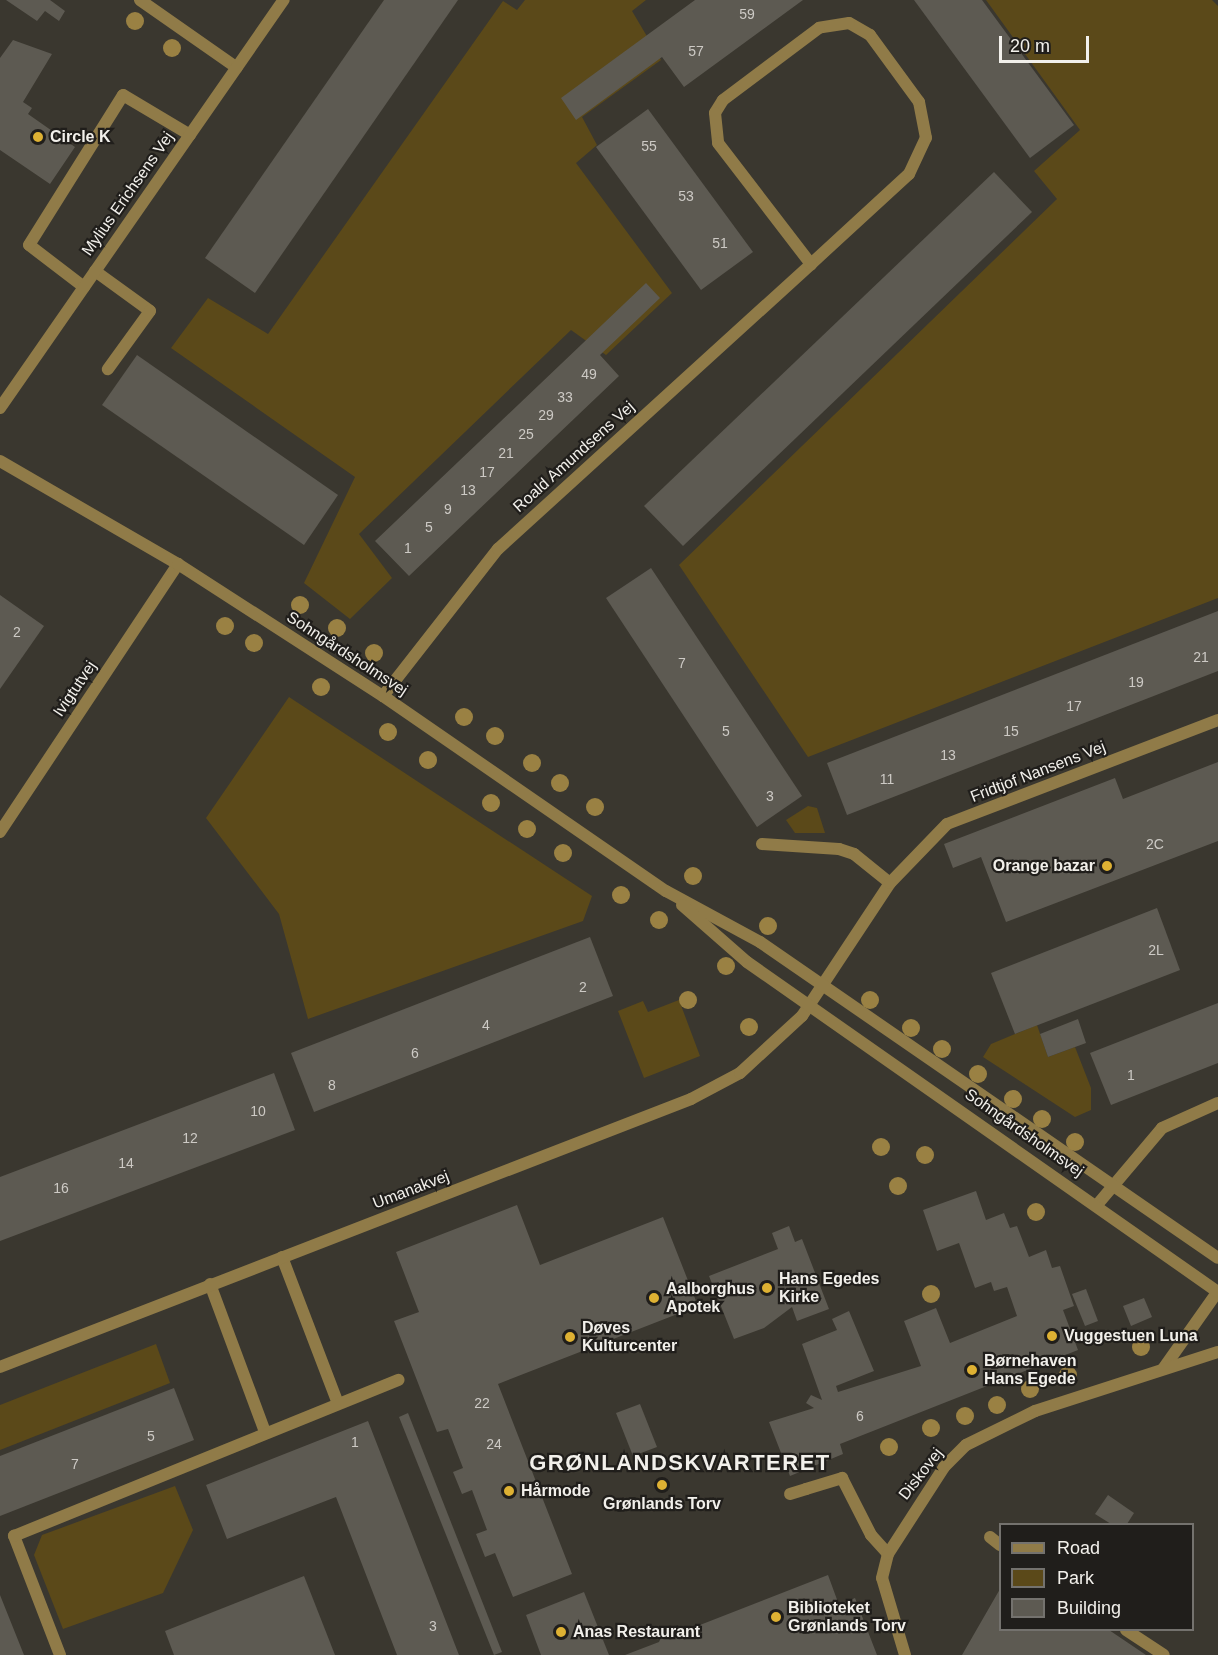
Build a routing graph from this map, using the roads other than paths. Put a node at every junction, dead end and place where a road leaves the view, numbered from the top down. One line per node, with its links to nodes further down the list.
1 (140, 0): 3 (street)
2 (284, 0): 3 (street, Mylius Erichsens Vej)
3 (237, 68): 4 (street, Mylius Erichsens Vej)
4 (190, 135): 6 (street, Mylius Erichsens Vej); 7 (street)
5 (811, 264): 5 (street, Roald Amundsens Vej); 12 (street, Roald Amundsens Vej)
6 (94, 272): 7 (street, Mylius Erichsens Vej); 8 (street)
7 (84, 287): 9 (street, Mylius Erichsens Vej)
8 (108, 369)
9 (0, 408)
10 (0, 461): 11 (street, Sohngårdsholmsvej)
11 (178, 564): 12 (street, Sohngårdsholmsvej); 14 (street, Ivigtutvej)
12 (383, 696): 17 (street, Sohngårdsholmsvej)
13 (1218, 720): 16 (street, Fridtjof Nansens Vej)
14 (0, 832)
15 (762, 844): 16 (street)
16 (890, 883): 18 (street, Fridtjof Nansens Vej)
17 (666, 891): 18 (street, Sohngårdsholmsvej); 19 (street, Sohngårdsholmsvej)
18 (821, 985): 19 (street); 21 (street, Sohngårdsholmsvej)
19 (809, 1004): 22 (street, Sohngårdsholmsvej); 23 (street, Umanakvej)
20 (1218, 1103): 21 (street)
21 (1110, 1185): 22 (street); 24 (street, Sohngårdsholmsvej)
22 (1097, 1205): 26 (street, Sohngårdsholmsvej)
23 (282, 1257): 25 (street, Umanakvej); 31 (street)
24 (1218, 1258)
25 (210, 1284): 28 (street, Umanakvej); 32 (street)
26 (1218, 1291): 29 (street)
27 (1218, 1352): 29 (street, Diskovej)
28 (0, 1367)
29 (1163, 1369): 36 (street, Diskovej)
30 (399, 1380): 31 (street)
31 (338, 1404): 32 (street)
32 (265, 1432): 38 (street)
33 (790, 1494): 36 (street)
34 (990, 1537): 35 (street)
35 (999, 1544)
36 (888, 1554): 39 (street, Diskovej)
37 (1129, 1631): 40 (street)
38 (60, 1655)
39 (905, 1655)
40 (1164, 1655)

